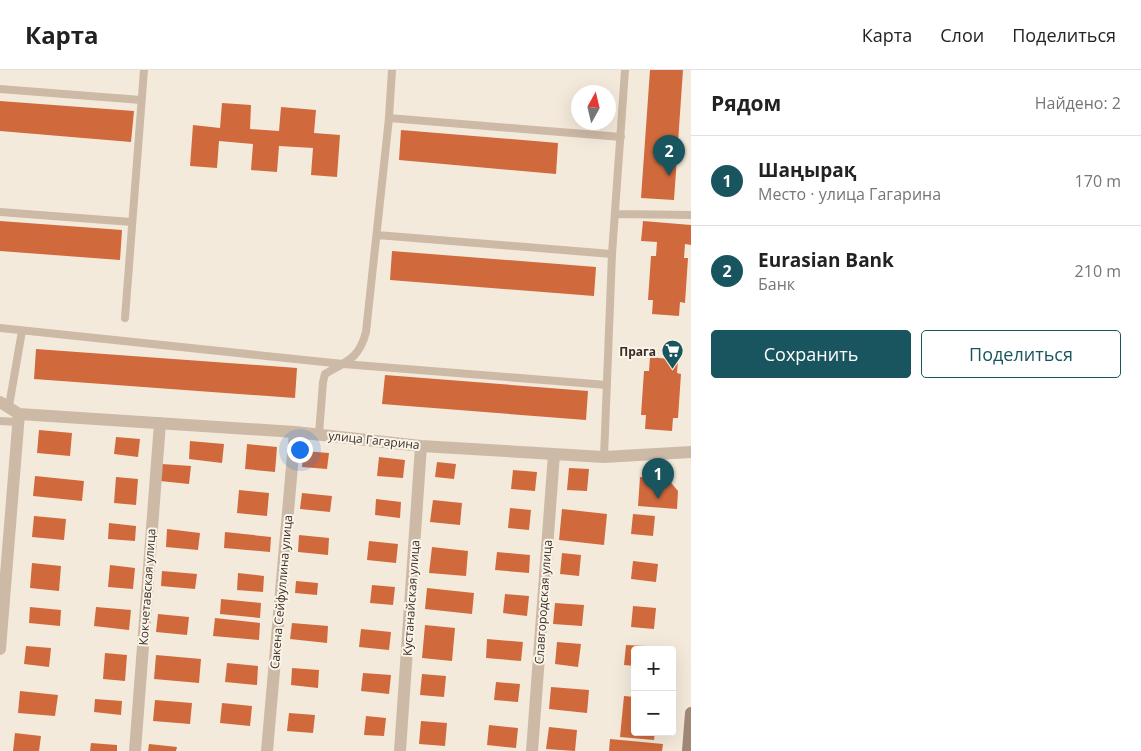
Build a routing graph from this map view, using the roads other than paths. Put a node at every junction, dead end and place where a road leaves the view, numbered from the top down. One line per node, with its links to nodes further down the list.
1 (144, 70): 5 (lane)
2 (392, 70): 6 (lane)
3 (625, 70): 7 (lane)
4 (0, 89): 5 (lane)
5 (141, 100): 11 (lane)
6 (389, 118): 7 (lane); 12 (lane)
7 (620, 137): 9 (lane)
8 (0, 212): 11 (lane)
9 (616, 214): 10 (lane); 13 (lane)
10 (691, 215)
11 (132, 222): 14 (lane)
12 (377, 235): 13 (lane); 17 (lane)
13 (612, 254): 18 (lane)
14 (125, 318)
15 (0, 328): 16 (lane)
16 (22, 331): 17 (lane); 19 (lane)
17 (343, 364): 18 (lane); 23 (lane)
18 (607, 385): 27 (lane)
19 (11, 411): 20 (lane); 21 (street, улица Гагарина); 28 (street)
20 (0, 420)
21 (160, 423): 22 (street, улица Гагарина); 31 (street, Кокчетавская улица)
22 (295, 432): 23 (street, улица Гагарина); 32 (street, Сакена Сейфуллина улица)
23 (319, 434): 24 (street, улица Гагарина)
24 (421, 446): 26 (street, улица Гагарина); 33 (street, Кустанайская улица)
25 (691, 452): 27 (street, улица Гагарина)
26 (554, 454): 27 (street, улица Гагарина); 34 (street, Славгородская улица)
27 (604, 457)
28 (4, 551): 29 (street)
29 (0, 649)
30 (691, 713): 35 (main road)
31 (135, 751)
32 (267, 751)
33 (400, 751)
34 (532, 751)
35 (688, 751)

